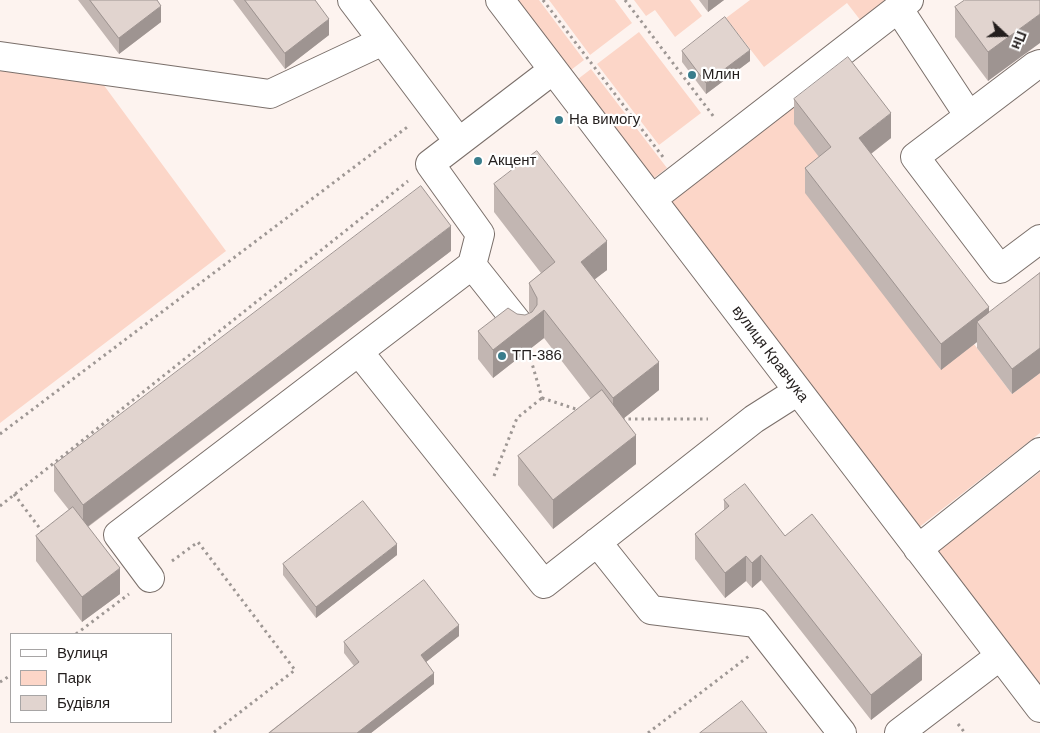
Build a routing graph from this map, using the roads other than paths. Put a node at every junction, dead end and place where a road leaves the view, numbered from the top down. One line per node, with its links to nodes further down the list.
1 (352, 0): 4 (street)
2 (500, 0): 7 (street, вулиця Кравчука)
3 (903, 4): 8 (street); 10 (street)
4 (382, 41): 5 (street); 9 (street)
5 (0, 56)
6 (1038, 68): 8 (street)
7 (553, 70): 9 (street); 10 (street, вулиця Кравчука)
8 (969, 116): 11 (street)
9 (458, 141): 12 (street)
10 (652, 199): 15 (street, вулиця Кравчука)
11 (1040, 238)
12 (472, 266): 13 (street); 14 (street)
13 (522, 328)
14 (359, 352): 17 (street); 19 (street)
15 (798, 391): 17 (street); 18 (street, вулиця Кравчука)
16 (1040, 452): 18 (street)
17 (597, 542): 22 (street)
18 (918, 549): 20 (street, вулиця Кравчука)
19 (150, 578)
20 (1000, 656): 21 (street, вулиця Кравчука); 23 (street)
21 (1040, 708)
22 (842, 733)
23 (899, 733)

